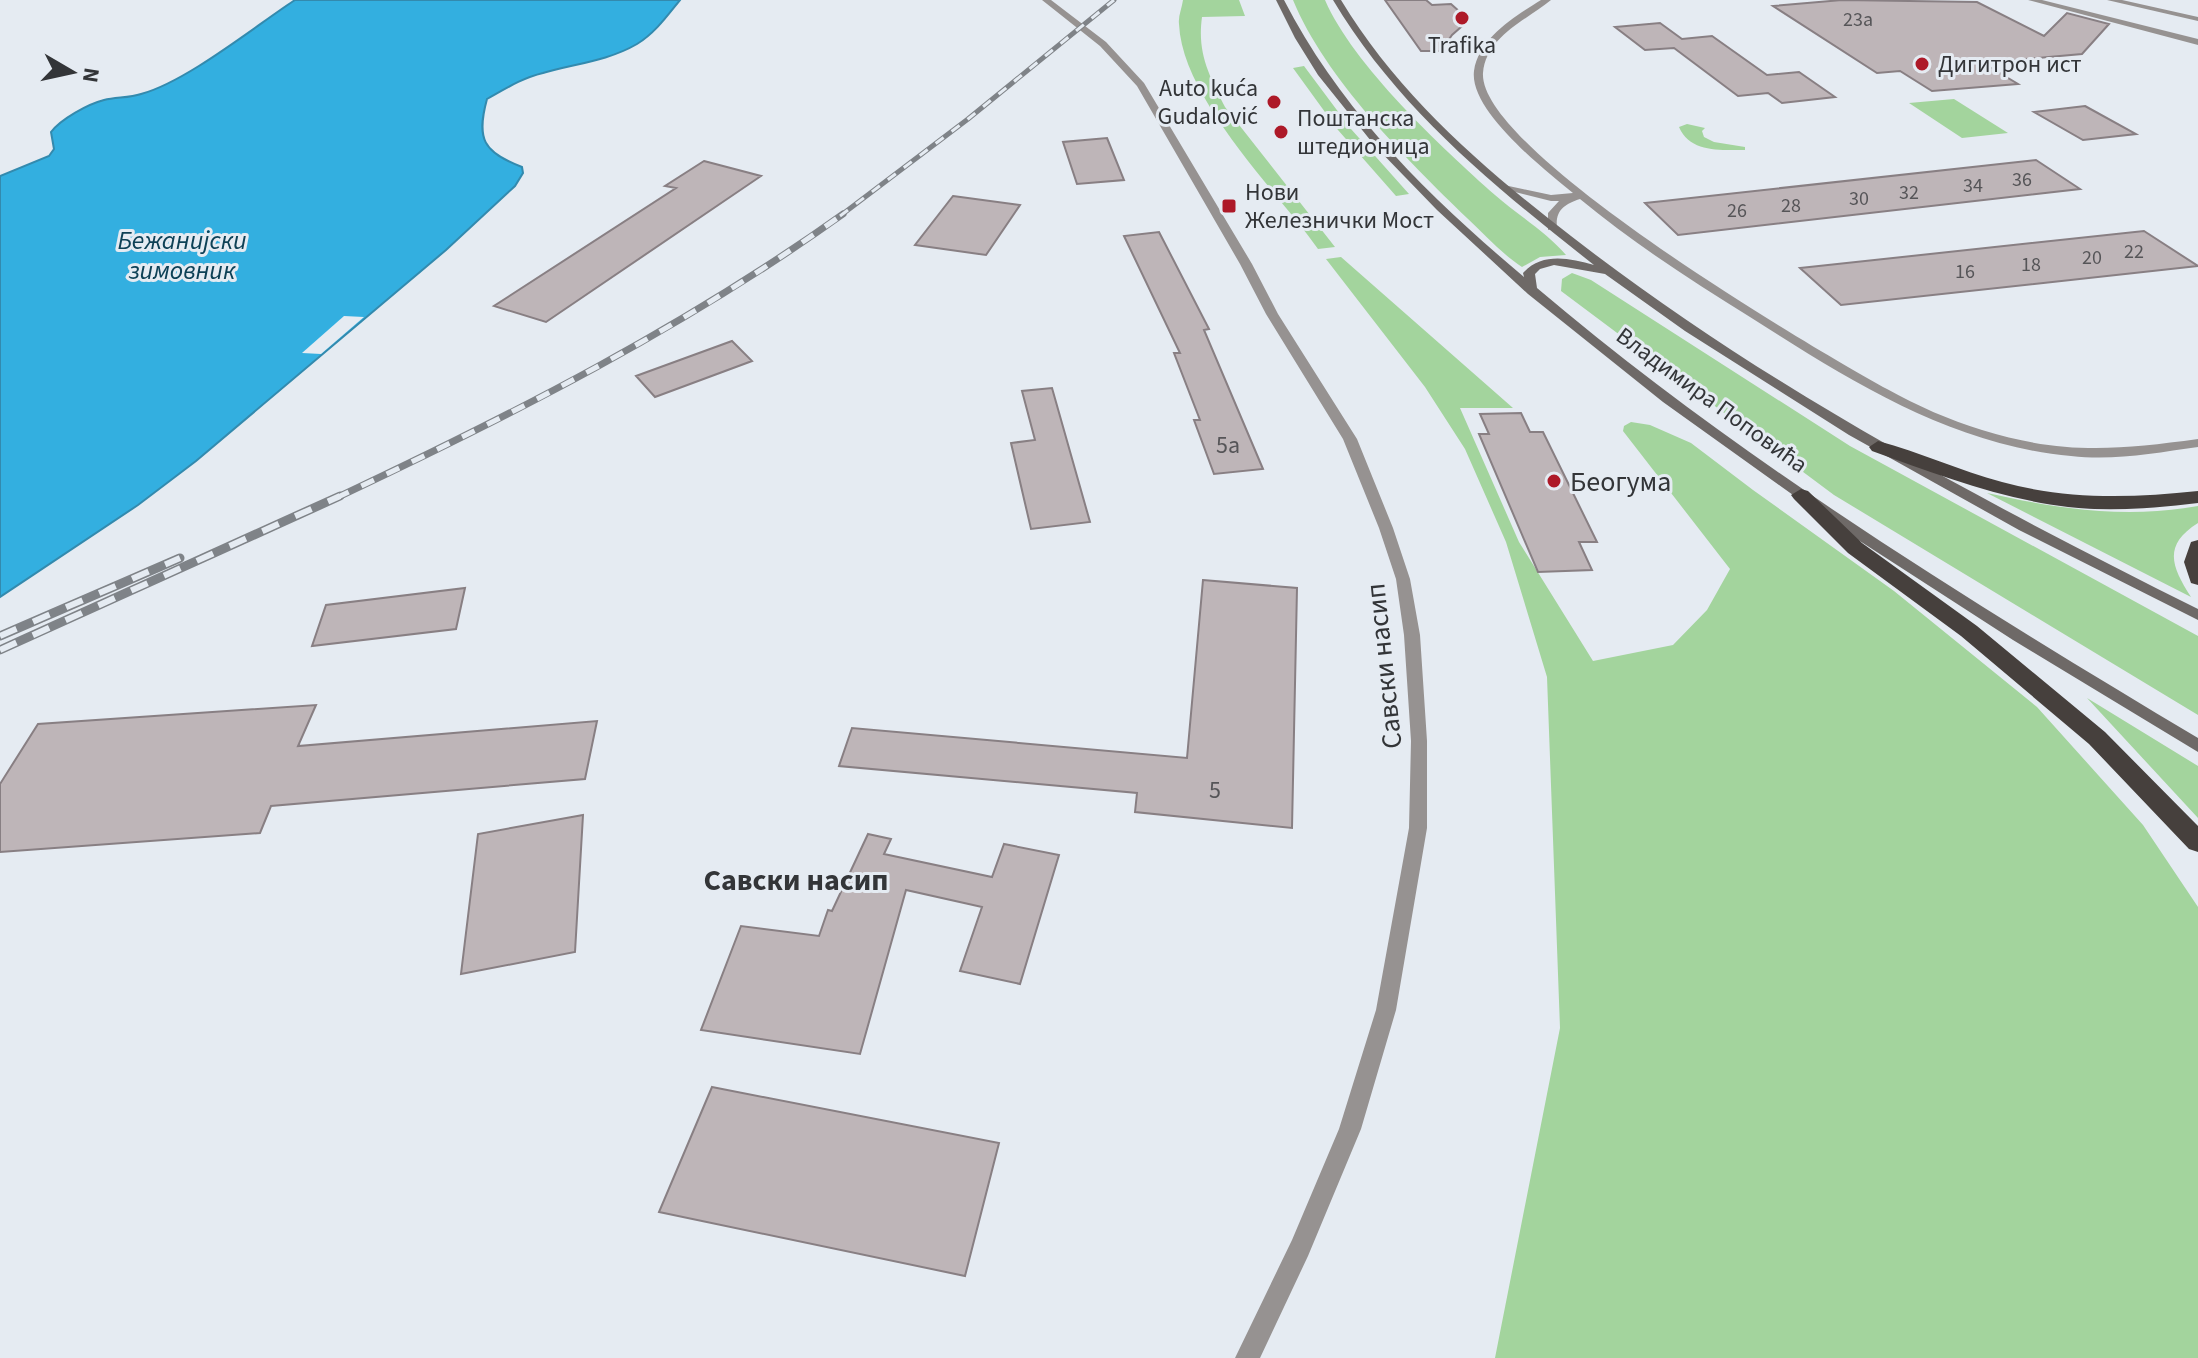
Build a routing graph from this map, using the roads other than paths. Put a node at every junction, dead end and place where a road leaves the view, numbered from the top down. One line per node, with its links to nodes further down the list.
1 (1046, 0): 25 (street, Савски насип)
2 (1280, 0): 15 (main road, Владимира Поповића)
3 (1337, 0): 11 (main road, Владимира Поповића)
4 (1547, 0): 12 (street)
5 (2032, 0): 10 (street)
6 (2111, 0): 9 (street)
7 (2152, 0): 8 (street)
8 (2198, 10)
9 (2198, 19)
10 (2198, 42)
11 (1504, 188): 12 (street); 13 (main road, Владимира Поповића)
12 (1578, 196): 13 (street); 16 (street)
13 (1552, 228): 14 (main road, Владимира Поповића)
14 (1612, 274): 15 (main road); 17 (main road, Владимира Поповића)
15 (1532, 292): 18 (main road, Владимира Поповића)
16 (2198, 443)
17 (1878, 447): 19 (highway); 22 (main road, Владимира Поповића)
18 (1801, 495): 23 (main road, Владимира Поповића); 24 (highway)
19 (2198, 497)
20 (2198, 547): 21 (highway)
21 (2198, 578)
22 (2198, 615)
23 (2198, 746)
24 (2198, 842)
25 (1247, 1358)

